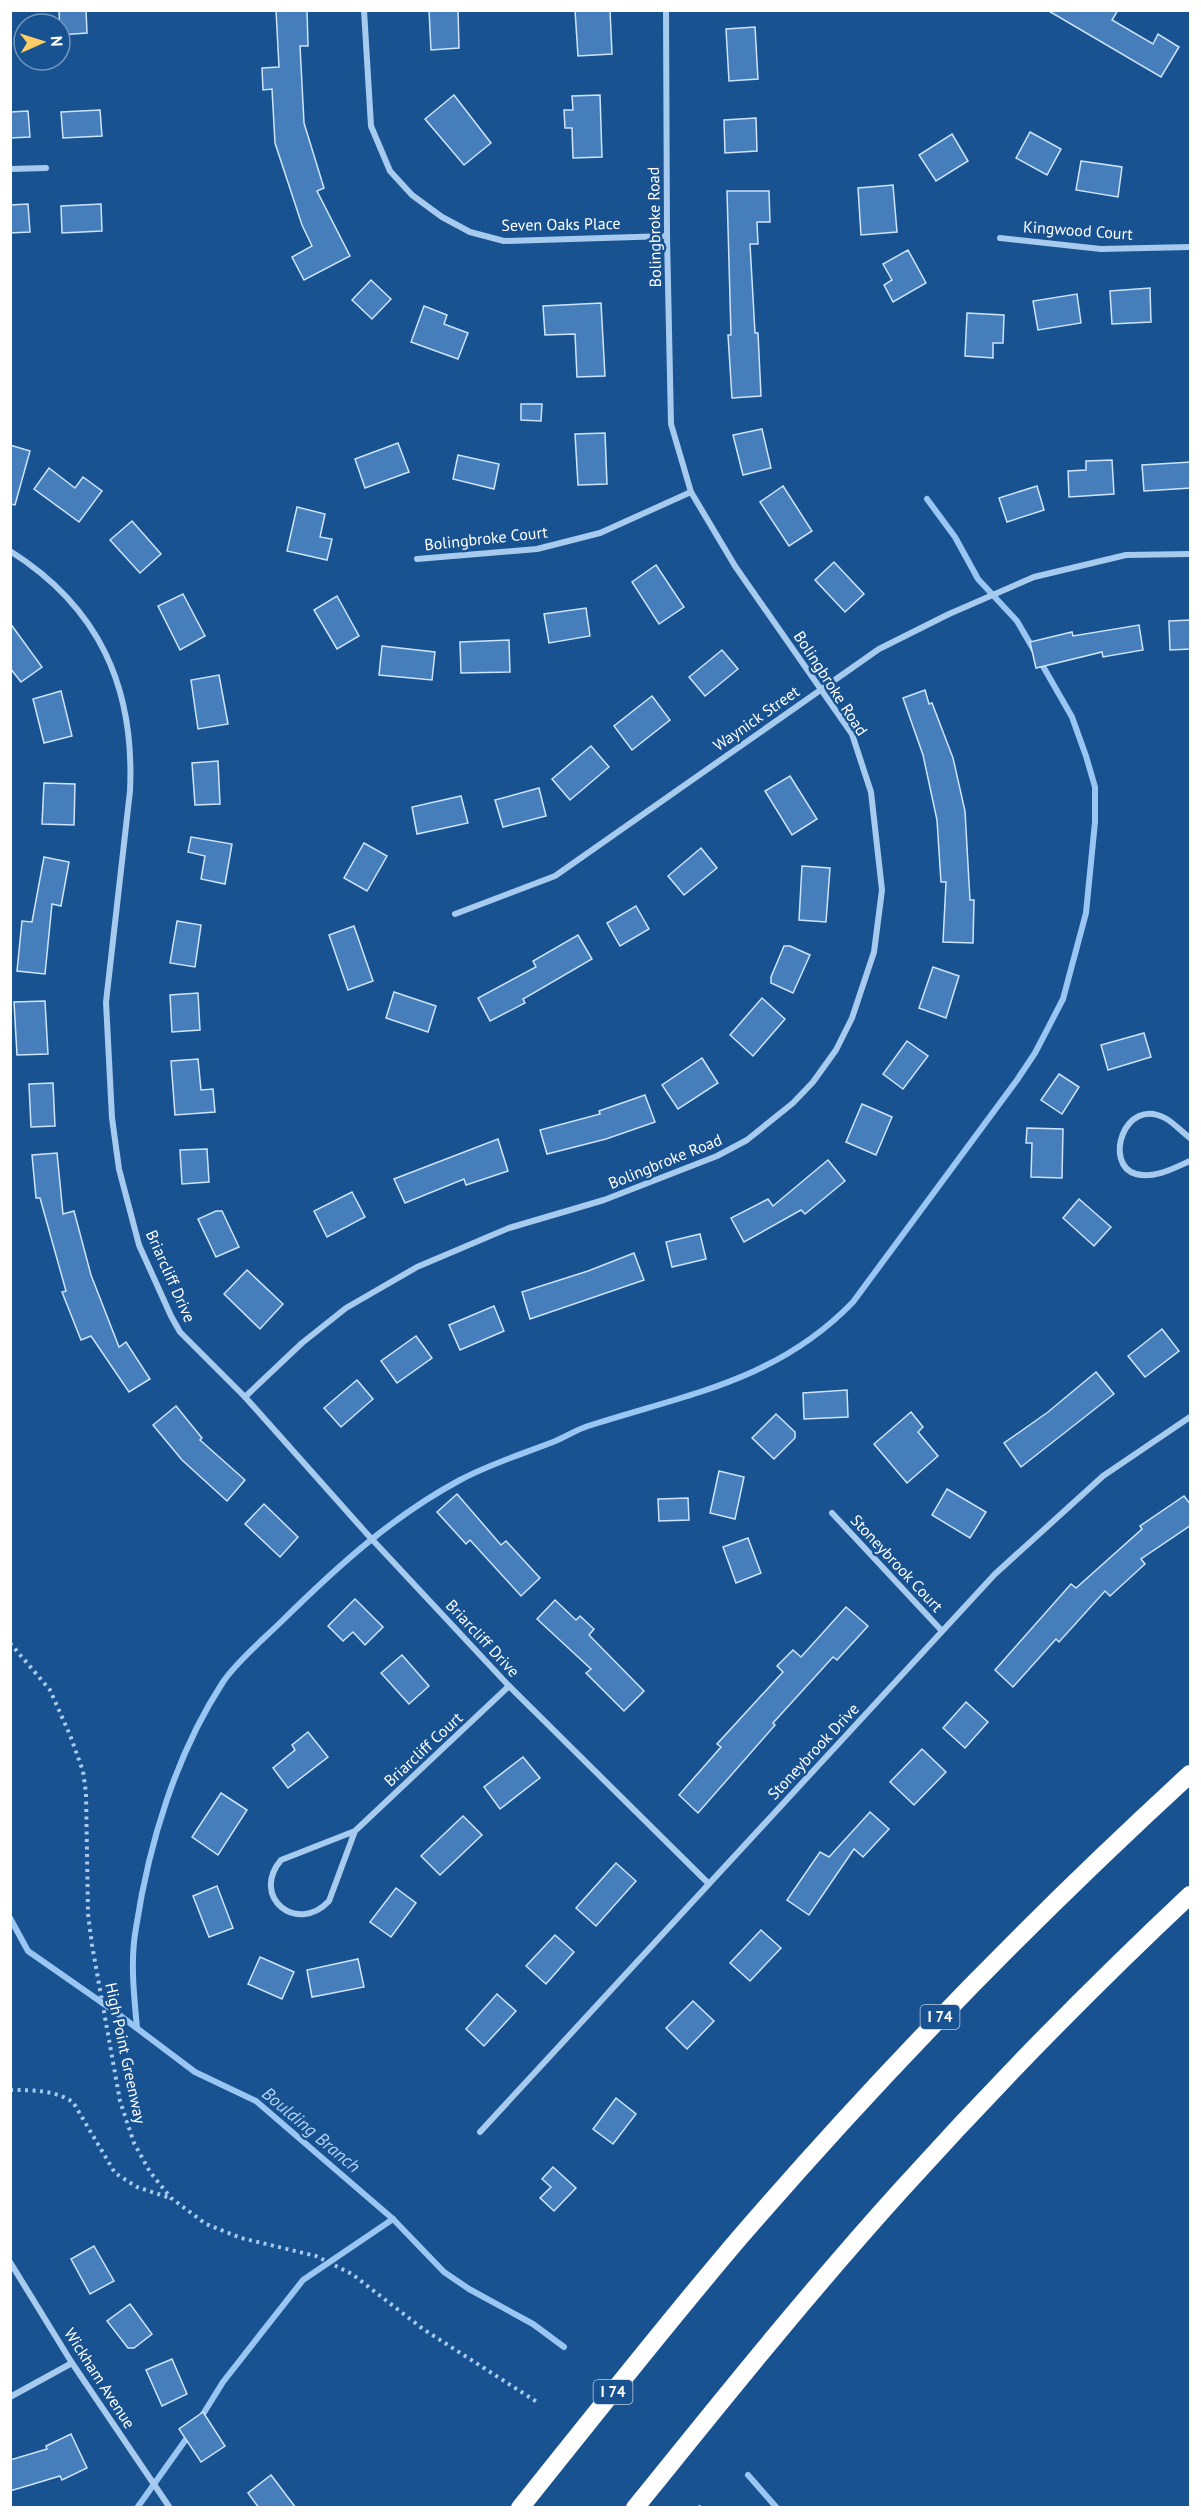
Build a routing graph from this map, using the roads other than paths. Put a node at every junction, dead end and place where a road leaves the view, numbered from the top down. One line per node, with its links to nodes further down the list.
1 (364, 10): 5 (street, Seven Oaks Place)
2 (666, 10): 5 (street, Bolingbroke Road)
3 (46, 168): 4 (street)
4 (10, 169)
5 (667, 236): 8 (street, Bolingbroke Road)
6 (1000, 238): 7 (street, Kingwood Court)
7 (1191, 247)
8 (691, 492): 11 (street, Bolingbroke Court); 12 (street, Bolingbroke Road)
9 (10, 551): 16 (street, Briarcliff Drive)
10 (1191, 554): 12 (street, Waynick Street)
11 (417, 559)
12 (822, 688): 13 (street, Waynick Street); 16 (street, Bolingbroke Road)
13 (455, 915)
14 (1191, 1138): 15 (street)
15 (1191, 1161)
16 (245, 1397): 20 (street, Briarcliff Drive)
17 (1191, 1417): 19 (street, Stoneybrook Drive)
18 (832, 1513): 19 (street, Stoneybrook Court)
19 (942, 1631): 23 (street, Stoneybrook Drive)
20 (509, 1686): 22 (street, Briarcliff Court); 23 (street, Briarcliff Drive)
21 (1191, 1774): 30 (highway, I 74)
22 (355, 1832): 22 (street, Briarcliff Court)
23 (708, 1883): 25 (street, Stoneybrook Drive)
24 (1191, 1894): 31 (highway)
25 (480, 2132)
26 (10, 2262): 27 (street, Wickham Avenue)
27 (72, 2363): 28 (street); 29 (street, Wickham Avenue)
28 (10, 2397)
29 (170, 2508)
30 (520, 2508)
31 (635, 2508)

